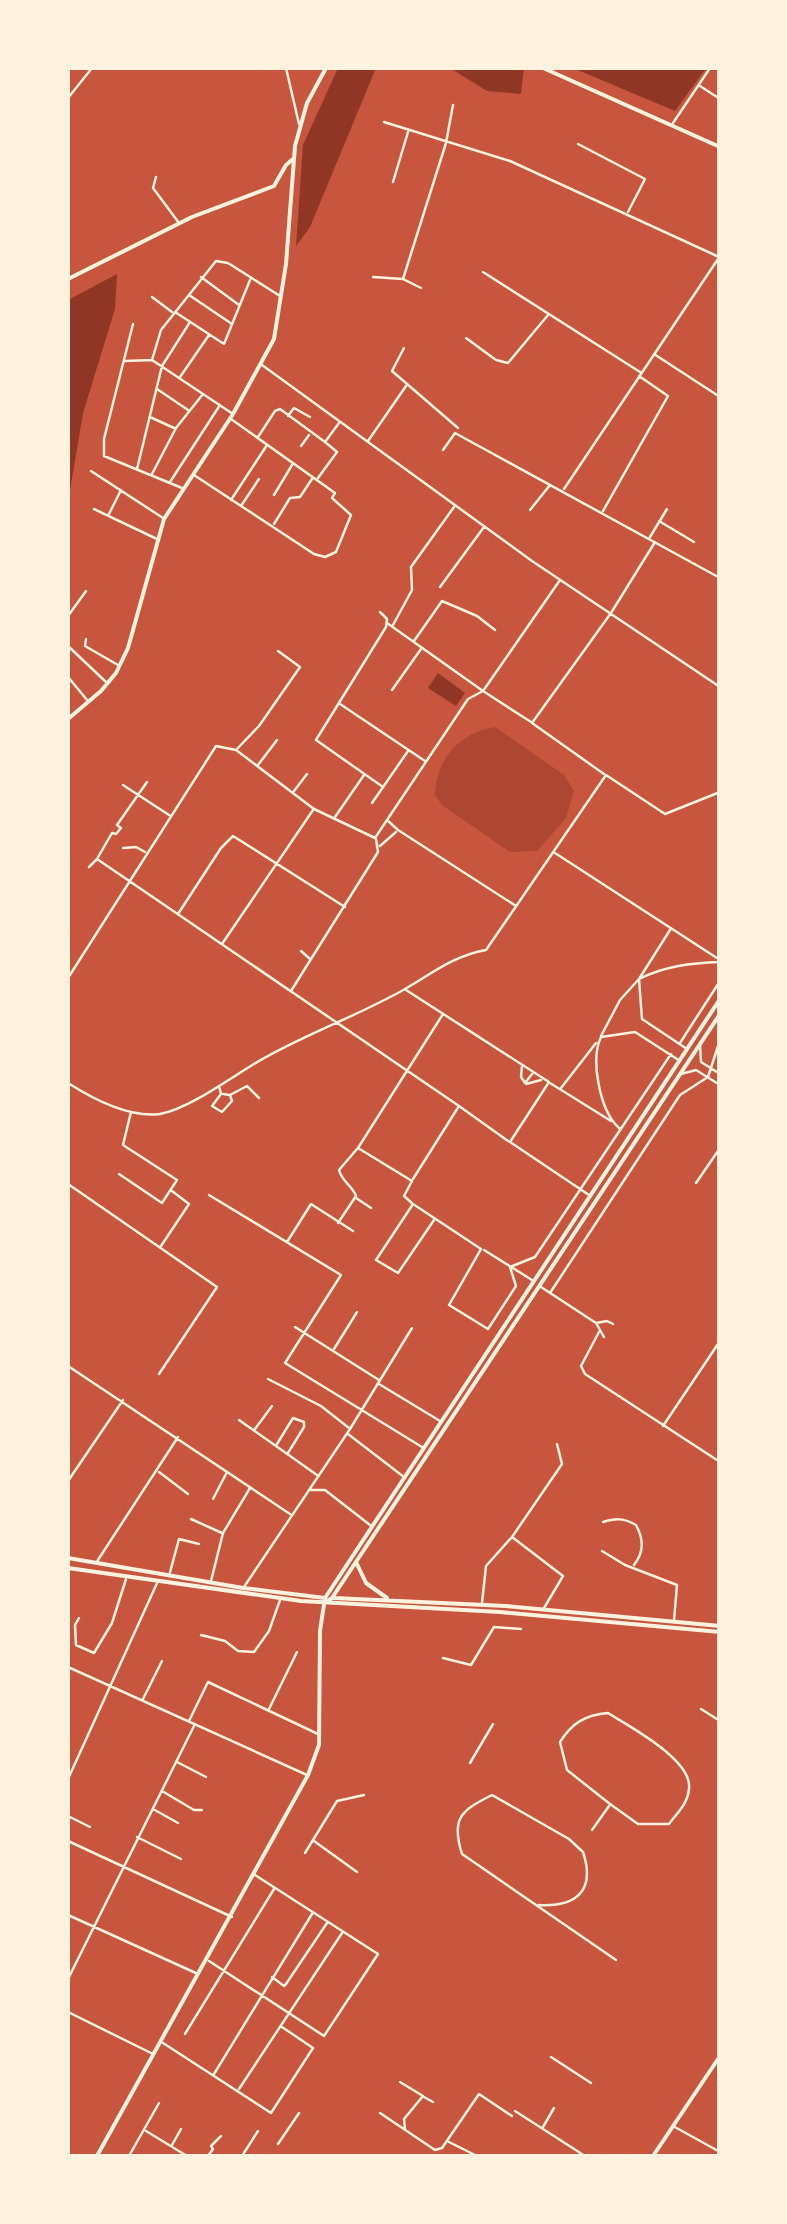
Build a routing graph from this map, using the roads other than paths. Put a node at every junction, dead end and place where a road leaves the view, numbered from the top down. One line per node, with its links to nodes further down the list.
1 (90, 68): 7 (street)
2 (286, 68): 12 (street)
3 (326, 68): 12 (main road)
4 (543, 68): 11 (main road)
5 (710, 68): 6 (street)
6 (698, 85): 8 (street); 11 (street)
7 (68, 98)
8 (720, 99)
9 (453, 105): 14 (street)
10 (384, 122): 13 (street)
11 (672, 123): 16 (main road)
12 (300, 126): 17 (main road)
13 (408, 130): 14 (street); 19 (street)
14 (446, 143): 20 (street); 28 (street)
15 (578, 144): 20 (street)
16 (720, 147)
17 (293, 159): 21 (main road); 31 (main road)
18 (156, 177): 21 (street)
19 (392, 182)
20 (627, 213): 22 (street)
21 (180, 224): 27 (main road)
22 (719, 257): 42 (street)
23 (483, 272): 35 (street)
24 (201, 277): 25 (street); 30 (street); 33 (street)
25 (251, 278): 31 (street); 33 (street)
26 (373, 278): 28 (street)
27 (68, 279)
28 (402, 279): 29 (street)
29 (421, 288)
30 (188, 294): 34 (street); 38 (street)
31 (282, 296): 46 (main road)
32 (152, 297): 34 (street)
33 (240, 306): 38 (street)
34 (174, 312): 36 (street); 43 (street)
35 (549, 314): 40 (street); 47 (street)
36 (190, 322): 39 (street); 45 (street)
37 (133, 324): 44 (street)
38 (234, 325): 39 (street)
39 (209, 334): 48 (street)
40 (466, 338)
41 (404, 348): 49 (street)
42 (652, 353): 47 (street); 52 (street)
43 (152, 360): 44 (street); 45 (street)
44 (124, 361): 70 (street)
45 (162, 366): 48 (street); 50 (street)
46 (262, 366): 55 (main road); 59 (street)
47 (640, 374): 80 (street); 88 (street)
48 (180, 378): 51 (street)
49 (407, 384): 61 (street); 64 (street)
50 (156, 389): 54 (street); 57 (street)
51 (203, 394): 53 (street); 54 (street)
52 (720, 397)
53 (220, 405): 55 (street); 76 (street)
54 (190, 411): 60 (street)
55 (231, 416): 63 (street); 72 (main road)
56 (288, 416): 58 (street); 62 (street); 63 (street)
57 (150, 417): 60 (street); 70 (street)
58 (310, 417)
59 (340, 422): 64 (street); 65 (street)
60 (176, 428): 73 (street)
61 (458, 428)
62 (310, 434): 65 (street); 67 (street)
63 (258, 438): 66 (street)
64 (368, 441): 83 (street)
65 (324, 442): 75 (street)
66 (267, 445): 69 (street); 82 (street)
67 (301, 446)
68 (443, 450): 77 (street)
69 (293, 464): 75 (street); 81 (street)
70 (136, 470): 73 (street)
71 (91, 471): 78 (street)
72 (193, 474): 79 (main road); 82 (street)
73 (152, 476): 76 (street)
74 (259, 479): 84 (street)
75 (315, 479): 92 (street); 92 (street)
76 (169, 483): 79 (street)
77 (550, 484): 80 (street); 87 (street)
78 (122, 489): 89 (street); 90 (street)
79 (184, 489): 90 (main road)
80 (563, 491): 88 (street)
81 (274, 495)
82 (230, 501): 84 (street)
83 (455, 505): 93 (street); 106 (street)
84 (240, 508): 92 (street)
85 (667, 508): 91 (street)
86 (94, 509): 89 (street)
87 (530, 510)
88 (602, 512): 94 (street)
89 (108, 515): 95 (street)
90 (164, 518): 95 (main road)
91 (659, 521): 94 (street); 97 (street)
92 (274, 525)
93 (484, 526): 99 (street); 100 (street)
94 (649, 538): 96 (street)
95 (158, 539): 113 (main road)
96 (655, 542): 98 (street); 103 (street)
97 (694, 542)
98 (720, 578)
99 (560, 579): 103 (street); 118 (street)
100 (440, 587)
101 (86, 591): 104 (street)
102 (380, 612): 105 (street)
103 (611, 613): 116 (street); 122 (street)
104 (68, 616)
105 (386, 623): 106 (street); 120 (street)
106 (392, 627): 109 (street)
107 (495, 630): 109 (street)
108 (86, 640): 113 (street)
109 (414, 642): 111 (street)
110 (68, 646): 115 (street)
111 (422, 648): 117 (street); 118 (street)
112 (278, 651): 124 (street)
113 (119, 666): 115 (main road)
114 (68, 676): 119 (street)
115 (108, 683): 119 (main road)
116 (720, 687)
117 (392, 690)
118 (483, 691): 122 (street); 126 (street)
119 (88, 701): 121 (main road)
120 (340, 704): 125 (street); 130 (street)
121 (68, 719)
122 (532, 723): 129 (street)
123 (277, 740): 127 (street)
124 (236, 750): 127 (street); 139 (street)
125 (408, 750): 126 (street); 133 (street)
126 (426, 762): 141 (street)
127 (257, 766): 134 (street)
128 (307, 774): 134 (street)
129 (606, 774): 135 (street); 147 (street)
130 (364, 775): 133 (street); 140 (street)
131 (147, 782): 136 (street)
132 (123, 785): 136 (street)
133 (383, 786): 137 (street)
134 (293, 792): 138 (street)
135 (720, 792)
136 (138, 795): 139 (street); 148 (street)
137 (372, 803)
138 (314, 808): 140 (street); 149 (street)
139 (170, 816): 146 (street)
140 (334, 818): 143 (street)
141 (387, 820): 142 (street); 143 (street)
142 (398, 830): 144 (street); 152 (street)
143 (375, 838): 144 (street)
144 (378, 847): 153 (street)
145 (123, 848): 146 (street)
146 (146, 852): 151 (street)
147 (554, 852): 152 (street); 155 (street)
148 (97, 859): 150 (street); 151 (street)
149 (276, 864): 153 (street); 154 (street); 156 (street)
150 (89, 866)
151 (128, 880): 154 (street); 160 (street)
152 (518, 907): 163 (street)
153 (344, 908): 158 (street)
154 (178, 914): 156 (street)
155 (671, 928): 159 (street); 161 (street)
156 (221, 944): 164 (street)
157 (301, 951): 158 (street)
158 (311, 960): 164 (street)
159 (720, 961): 161 (street)
160 (68, 978)
161 (639, 979): 169 (street); 172 (street)
162 (720, 981): 172 (street)
163 (405, 989): 166 (street); 168 (street)
164 (290, 992): 168 (street)
165 (720, 999): 174 (main road)
166 (443, 1014): 177 (street); 178 (street)
167 (720, 1014): 173 (main road)
168 (336, 1024): 178 (street); 187 (street)
169 (601, 1037): 171 (street); 175 (street)
170 (720, 1040): 179 (street)
171 (597, 1042): 190 (street); 196 (street)
172 (679, 1043): 174 (street)
173 (700, 1043): 179 (street); 181 (main road)
174 (688, 1049): 176 (main road)
175 (671, 1054): 176 (street); 197 (street)
176 (680, 1060): 209 (main road)
177 (522, 1066): 180 (street); 188 (street)
178 (405, 1069): 194 (street); 199 (street)
179 (712, 1070): 182 (street); 183 (street)
180 (533, 1072): 184 (street); 188 (street)
181 (679, 1074): 183 (street); 220 (main road)
182 (720, 1074)
183 (708, 1077): 189 (street); 221 (street)
184 (542, 1079): 185 (street); 188 (street)
185 (550, 1082): 190 (street); 198 (street)
186 (68, 1083): 195 (street)
187 (219, 1084): 191 (street); 195 (street)
188 (526, 1084)
189 (720, 1085)
190 (561, 1088): 196 (street)
191 (221, 1094): 192 (street); 192 (street)
192 (230, 1095): 193 (street)
193 (259, 1098)
194 (460, 1106): 198 (street); 202 (street)
195 (131, 1112): 206 (street)
196 (612, 1122): 197 (street)
197 (620, 1129): 205 (street)
198 (510, 1142): 205 (street)
199 (358, 1148): 202 (street); 210 (street)
200 (720, 1148): 203 (street)
201 (119, 1174): 206 (street)
202 (412, 1181): 211 (street)
203 (696, 1184)
204 (69, 1186): 207 (street); 217 (street)
205 (580, 1189): 209 (street); 219 (street)
206 (170, 1190): 217 (street)
207 (68, 1192)
208 (209, 1195): 216 (street)
209 (590, 1196): 220 (main road)
210 (355, 1197): 212 (street); 214 (street)
211 (413, 1204): 213 (street); 213 (street)
212 (371, 1208)
213 (434, 1218): 218 (street)
214 (338, 1223): 215 (street); 216 (street)
215 (352, 1231)
216 (287, 1242): 228 (street)
217 (161, 1246): 234 (street)
218 (481, 1248): 219 (street); 219 (street)
219 (510, 1267): 220 (street)
220 (536, 1283): 221 (street); 242 (main road); 270 (main road)
221 (550, 1293): 223 (street)
222 (357, 1312): 231 (street)
223 (596, 1323): 224 (street); 227 (street)
224 (613, 1324)
225 (294, 1327): 228 (street)
226 (412, 1328): 237 (street)
227 (598, 1332): 229 (street); 243 (street)
228 (304, 1333): 231 (street); 240 (street)
229 (604, 1338)
230 (720, 1341): 243 (street)
231 (333, 1350): 237 (street)
232 (68, 1366): 233 (street)
233 (73, 1369): 235 (street); 238 (street)
234 (159, 1374)
235 (68, 1376)
236 (268, 1380): 245 (street)
237 (380, 1382): 240 (street); 242 (street)
238 (123, 1400): 246 (street); 256 (street)
239 (272, 1406): 244 (street)
240 (363, 1408): 245 (street); 249 (street)
241 (239, 1420): 244 (street)
242 (442, 1421): 249 (main road)
243 (663, 1426): 251 (street)
244 (254, 1430): 248 (street)
245 (349, 1431): 254 (street); 255 (street)
246 (178, 1437): 252 (street); 253 (street)
247 (557, 1444): 266 (street)
248 (276, 1446): 250 (street); 250 (street)
249 (424, 1448): 255 (main road)
250 (288, 1454): 254 (street)
251 (720, 1462)
252 (228, 1471): 257 (street); 260 (street)
253 (158, 1472): 259 (street); 271 (street)
254 (318, 1476): 258 (street)
255 (404, 1477): 264 (main road)
256 (68, 1480)
257 (250, 1486): 261 (street); 265 (street)
258 (308, 1490): 261 (street); 264 (street)
259 (188, 1494)
260 (212, 1499)
261 (291, 1514): 280 (street)
262 (191, 1518): 265 (street)
263 (603, 1522): 272 (street)
264 (372, 1526): 279 (main road)
265 (223, 1533): 278 (street)
266 (512, 1537): 285 (street); 286 (street)
267 (198, 1544): 275 (street)
268 (602, 1551): 272 (street)
269 (68, 1558): 271 (main road)
270 (356, 1562): 283 (main road); 284 (main road)
271 (96, 1564): 274 (main road)
272 (632, 1566): 288 (street)
273 (68, 1569): 276 (main road)
274 (159, 1575): 275 (main road); 277 (street)
275 (169, 1576): 278 (main road)
276 (126, 1578): 277 (main road); 287 (street)
277 (157, 1583): 282 (main road); 296 (street)
278 (211, 1583): 280 (main road)
279 (334, 1584): 281 (main road); 283 (main road)
280 (243, 1588): 281 (main road)
281 (309, 1596): 283 (main road)
282 (281, 1599): 283 (main road); 291 (street)
283 (327, 1600): 284 (main road); 289 (main road); 304 (main road)
284 (389, 1600): 285 (main road)
285 (482, 1604): 286 (main road)
286 (543, 1610): 288 (main road)
287 (79, 1618)
288 (674, 1623): 289 (main road)
289 (720, 1629)
290 (521, 1630): 293 (street)
291 (201, 1635)
292 (297, 1652): 299 (street)
293 (443, 1658)
294 (162, 1662): 297 (street)
295 (68, 1667): 296 (street)
296 (112, 1687): 297 (street); 309 (street)
297 (143, 1700): 301 (street)
298 (701, 1709): 300 (street)
299 (268, 1710): 301 (street); 304 (street)
300 (720, 1721)
301 (189, 1722): 302 (street)
302 (195, 1724): 305 (street); 307 (street)
303 (493, 1724): 306 (street)
304 (319, 1734): 307 (main road)
305 (176, 1761): 308 (street); 310 (street)
306 (470, 1763)
307 (308, 1775): 326 (main road)
308 (206, 1777)
309 (68, 1780)
310 (161, 1790): 313 (street); 314 (street)
311 (364, 1795): 320 (street)
312 (610, 1804): 312 (street); 318 (street)
313 (152, 1809): 316 (street); 319 (street)
314 (202, 1810)
315 (68, 1816): 317 (street)
316 (178, 1823)
317 (90, 1827)
318 (592, 1830)
319 (137, 1838): 323 (street); 324 (street)
320 (312, 1840): 322 (street); 325 (street)
321 (68, 1841): 324 (street)
322 (305, 1854)
323 (181, 1859)
324 (123, 1866): 331 (street); 333 (street)
325 (358, 1872)
326 (255, 1875): 327 (street); 331 (main road)
327 (274, 1888): 329 (street); 337 (street)
328 (539, 1906): 328 (street); 336 (street)
329 (313, 1913): 332 (street); 339 (street)
330 (68, 1915): 333 (street)
331 (232, 1918): 335 (main road)
332 (328, 1922): 334 (street); 339 (street)
333 (93, 1926): 338 (street); 340 (street)
334 (343, 1932): 343 (street); 343 (street)
335 (208, 1960): 337 (street); 338 (main road)
336 (616, 1960)
337 (223, 1971): 341 (street); 345 (street)
338 (200, 1974): 346 (main road)
339 (272, 1978): 341 (street)
340 (68, 1979)
341 (261, 1996): 343 (street); 350 (street)
342 (68, 2012): 347 (street)
343 (290, 2014): 344 (street)
344 (282, 2027): 353 (street); 353 (street)
345 (185, 2034)
346 (162, 2042): 347 (main road); 350 (street)
347 (154, 2055): 372 (main road)
348 (720, 2056): 360 (main road)
349 (551, 2057): 352 (street)
350 (214, 2075): 353 (street)
351 (400, 2082): 354 (street)
352 (591, 2083)
353 (238, 2090)
354 (423, 2096): 355 (street); 364 (street)
355 (433, 2102)
356 (160, 2103): 363 (street)
357 (554, 2108): 361 (street)
358 (380, 2112): 364 (street)
359 (299, 2113): 368 (street)
360 (673, 2126): 371 (street); 380 (main road)
361 (542, 2128): 367 (street); 379 (street)
362 (181, 2129): 369 (street)
363 (144, 2130): 369 (street); 373 (street)
364 (405, 2130): 367 (street)
365 (258, 2132): 377 (street)
366 (221, 2136): 376 (street)
367 (447, 2140): 378 (street)
368 (278, 2144)
369 (171, 2147): 370 (street)
370 (177, 2150): 374 (street); 375 (street)
371 (720, 2152)
372 (98, 2156)
373 (129, 2156)
374 (174, 2156)
375 (187, 2156)
376 (208, 2156)
377 (242, 2156)
378 (477, 2156)
379 (585, 2156)
380 (652, 2156)

